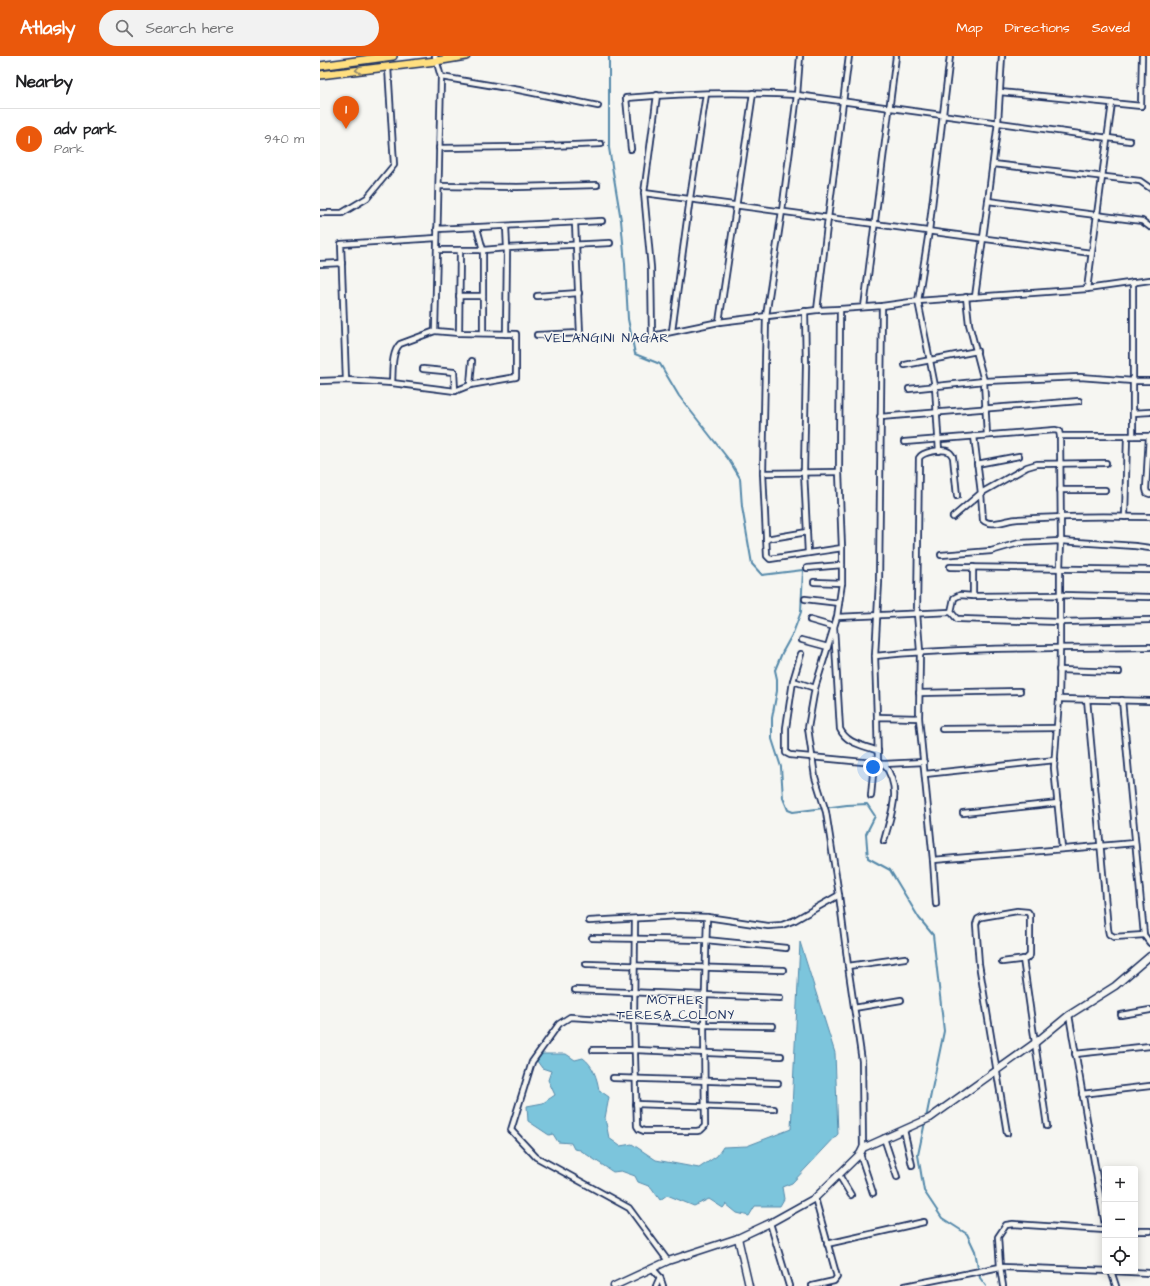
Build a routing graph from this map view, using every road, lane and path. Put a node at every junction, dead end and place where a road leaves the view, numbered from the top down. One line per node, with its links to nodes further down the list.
1 (390, 56): 10 (main road)
2 (466, 56): 9 (main road)
3 (800, 56): 18 (street)
4 (849, 56): 19 (street)
5 (896, 56): 22 (street)
6 (950, 56): 23 (street)
7 (1002, 56): 14 (street)
8 (1142, 56): 20 (street)
9 (436, 58): 11 (main road); 13 (street)
10 (320, 66)
11 (388, 67): 12 (main road, one-way to 12); 40 (street)
12 (320, 75)
13 (440, 77): 21 (street); 28 (street)
14 (1000, 92): 20 (street); 24 (street)
15 (753, 93): 16 (street); 18 (street); 38 (street)
16 (706, 94): 17 (street); 36 (street)
17 (657, 95): 29 (street); 35 (street)
18 (797, 95): 19 (street); 39 (street)
19 (844, 102): 22 (street); 42 (street)
20 (1112, 103): 25 (street)
21 (598, 106)
22 (889, 108): 23 (street); 45 (street)
23 (943, 115): 24 (street); 50 (street)
24 (998, 122): 25 (street); 30 (street)
25 (1107, 138): 26 (street); 31 (street)
26 (1130, 141)
27 (601, 144): 28 (street)
28 (439, 148): 33 (street)
29 (631, 149)
30 (993, 164): 31 (street); 37 (street)
31 (1102, 176): 34 (street); 41 (street)
32 (597, 185): 33 (street)
33 (439, 186): 49 (street)
34 (1150, 188)
35 (644, 193): 36 (street); 80 (street)
36 (690, 198): 38 (street); 80 (street)
37 (988, 201): 41 (street); 51 (street)
38 (737, 204): 39 (street); 78 (street)
39 (782, 212): 42 (street); 77 (street)
40 (320, 213)
41 (1096, 215): 47 (street); 59 (street)
42 (828, 218): 45 (street); 75 (street)
43 (602, 221): 44 (street)
44 (575, 223): 46 (street); 54 (street)
45 (874, 224): 50 (street); 73 (street)
46 (506, 226): 48 (street); 55 (street)
47 (1150, 227)
48 (477, 228): 49 (street); 58 (street)
49 (437, 230): 52 (street)
50 (928, 231): 51 (street); 71 (street)
51 (983, 237): 59 (street); 70 (street)
52 (437, 238): 56 (street); 61 (street)
53 (610, 243): 54 (street)
54 (576, 245): 55 (street); 65 (street)
55 (507, 248): 58 (street); 83 (street)
56 (437, 250): 57 (street); 79 (street)
57 (460, 250): 58 (street); 66 (street)
58 (483, 250): 67 (street)
59 (1091, 253): 64 (street)
60 (320, 264): 61 (street)
61 (342, 264): 90 (street)
62 (1150, 280): 63 (street)
63 (1133, 282): 64 (street); 94 (street)
64 (1087, 289): 70 (street)
65 (578, 293): 68 (street); 84 (street)
66 (460, 296): 67 (street); 81 (street)
67 (483, 296): 82 (street)
68 (537, 296)
69 (966, 297): 70 (street); 71 (street); 85 (street)
70 (975, 297)
71 (918, 301): 72 (street); 87 (street)
72 (882, 306): 73 (street); 105 (street)
73 (864, 307): 74 (street)
74 (840, 309): 75 (street); 120 (street)
75 (817, 310): 76 (street)
76 (805, 311): 77 (street); 119 (street)
77 (766, 316): 78 (street); 121 (street)
78 (719, 322): 80 (street)
79 (435, 331): 81 (street); 95 (street)
80 (672, 331)
81 (459, 333): 82 (street)
82 (482, 333): 83 (street)
83 (506, 334): 96 (street)
84 (537, 335)
85 (977, 351): 87 (street); 93 (street)
86 (472, 360): 96 (street)
87 (930, 361): 88 (street); 97 (street)
88 (905, 365)
89 (423, 369): 99 (street)
90 (346, 380): 92 (street); 95 (street)
91 (1150, 380): 94 (street)
92 (320, 381)
93 (984, 381): 94 (street); 97 (street); 101 (street)
94 (1133, 381): 104 (street)
95 (392, 384): 99 (street)
96 (470, 385): 99 (street)
97 (935, 386): 98 (street); 102 (street)
98 (909, 389)
99 (454, 391)
100 (1078, 401): 101 (street)
101 (985, 409): 102 (street); 106 (street)
102 (936, 412): 105 (street); 112 (street)
103 (1150, 412): 104 (street)
104 (1133, 413): 110 (street)
105 (880, 417): 153 (street)
106 (987, 435): 107 (street); 108 (street)
107 (974, 436): 112 (street); 117 (street)
108 (1060, 436): 109 (street); 118 (street)
109 (1127, 436): 110 (street); 129 (street)
110 (1133, 436): 111 (street)
111 (1149, 436): 125 (street)
112 (939, 439): 113 (street); 114 (street)
113 (904, 442)
114 (939, 451): 126 (street); 152 (street)
115 (1019, 456): 117 (street)
116 (1106, 463): 118 (street)
117 (977, 464): 124 (street)
118 (1060, 464): 122 (street); 124 (street)
119 (804, 472): 120 (street); 121 (street); 131 (street)
120 (839, 472): 134 (street)
121 (763, 473): 132 (street)
122 (1060, 490): 123 (street); 127 (street)
123 (1105, 490)
124 (980, 493): 127 (street); 128 (street)
125 (1150, 494)
126 (957, 496)
127 (1061, 516): 129 (street); 133 (street)
128 (953, 517)
129 (1125, 517): 130 (street)
130 (1150, 517)
131 (807, 532): 132 (street); 136 (street)
132 (766, 539): 136 (street)
133 (1061, 541): 135 (street); 137 (street); 142 (street)
134 (842, 548): 136 (street); 138 (street)
135 (1150, 548)
136 (808, 553)
137 (941, 555)
138 (842, 565): 141 (street); 145 (street)
139 (950, 567): 140 (street)
140 (972, 567): 142 (street); 147 (street)
141 (808, 568)
142 (1060, 568): 143 (street); 146 (street)
143 (1150, 570)
144 (814, 582): 145 (street)
145 (842, 583): 150 (street)
146 (1060, 595): 147 (street); 148 (street); 157 (street)
147 (973, 596): 151 (street)
148 (1150, 597)
149 (805, 599): 150 (street)
150 (839, 603): 154 (street)
151 (951, 612): 152 (street); 157 (street)
152 (917, 613): 153 (street); 163 (street)
153 (877, 615): 154 (street); 165 (street)
154 (837, 617): 158 (street)
155 (810, 620): 158 (street)
156 (1150, 620): 157 (street)
157 (1060, 622): 162 (street)
158 (834, 627): 160 (street); 180 (street)
159 (802, 640): 160 (street)
160 (828, 647): 169 (street)
161 (1150, 647): 162 (street)
162 (1060, 648): 163 (street); 166 (street)
163 (920, 651): 165 (street); 171 (street)
164 (801, 654): 168 (street)
165 (875, 656): 176 (street)
166 (1059, 670): 167 (street); 172 (street)
167 (1119, 672)
168 (793, 681): 169 (street); 181 (street)
169 (815, 688): 181 (street)
170 (1020, 691): 171 (street)
171 (919, 693): 177 (street)
172 (1058, 699): 173 (street); 178 (street)
173 (1087, 699): 174 (street); 192 (street)
174 (1122, 700): 175 (street); 191 (street)
175 (1150, 701)
176 (877, 717): 177 (street); 180 (street)
177 (919, 718): 183 (street)
178 (1057, 728): 179 (street); 182 (street)
179 (942, 729)
180 (878, 750): 184 (street)
181 (812, 757): 184 (street); 195 (street)
182 (1055, 760): 186 (street); 188 (street)
183 (924, 762): 185 (street); 186 (street)
184 (876, 763): 185 (street); 187 (street)
185 (884, 764): 190 (street)
186 (925, 774): 194 (street)
187 (871, 796)
188 (1058, 803): 189 (street); 193 (street)
189 (963, 813)
190 (884, 841)
191 (1135, 843): 192 (street); 200 (street)
192 (1100, 846): 193 (street); 200 (street)
193 (1062, 848): 194 (street)
194 (933, 860): 196 (street)
195 (839, 895): 197 (street); 212 (street)
196 (936, 904)
197 (707, 917): 198 (street); 203 (street)
198 (635, 918): 199 (street); 202 (street)
199 (590, 921)
200 (1144, 935): 204 (street)
201 (592, 938): 202 (street)
202 (635, 939): 203 (street); 211 (street)
203 (706, 940): 205 (street); 213 (street)
204 (1150, 943)
205 (786, 948)
206 (1150, 956): 222 (street)
207 (905, 958): 212 (street)
208 (1022, 959): 209 (street); 227 (street); 234 (street)
209 (1002, 962)
210 (586, 964): 211 (street)
211 (634, 965): 213 (street); 216 (street)
212 (848, 966): 220 (street)
213 (705, 967): 214 (street); 217 (street)
214 (783, 970)
215 (575, 990): 216 (street)
216 (634, 992): 217 (street); 224 (street)
217 (705, 994): 218 (street); 225 (street)
218 (780, 998)
219 (901, 1000): 220 (street)
220 (854, 1008): 248 (street)
221 (1150, 1010): 223 (street)
222 (1069, 1015): 227 (street); 232 (street)
223 (1121, 1015)
224 (634, 1021): 225 (street); 230 (street); 263 (street)
225 (704, 1025): 226 (street); 231 (street)
226 (773, 1026)
227 (1035, 1043): 234 (street); 244 (street)
228 (1150, 1046): 232 (street)
229 (593, 1050): 230 (street)
230 (635, 1050): 231 (street); 236 (street)
231 (704, 1053): 233 (street); 237 (street)
232 (1075, 1054): 240 (street)
233 (781, 1056)
234 (997, 1070): 245 (street); 246 (street)
235 (613, 1078): 236 (street)
236 (635, 1078): 237 (street); 241 (street)
237 (704, 1080): 238 (street); 242 (street)
238 (778, 1083)
239 (1150, 1086): 240 (street)
240 (1082, 1094): 255 (street)
241 (636, 1104): 242 (street); 242 (street)
242 (704, 1107): 243 (street)
243 (774, 1109)
244 (1047, 1126)
245 (904, 1130): 247 (street); 249 (street)
246 (1007, 1133)
247 (884, 1138): 248 (street); 251 (street)
248 (862, 1151): 250 (street); 252 (street)
249 (912, 1165)
250 (839, 1175): 253 (street); 254 (street)
251 (897, 1177)
252 (873, 1193)
253 (851, 1194)
254 (815, 1198): 257 (street); 262 (street)
255 (1102, 1208)
256 (924, 1222): 262 (street)
257 (770, 1223): 261 (street); 276 (street)
258 (1102, 1230): 264 (street)
259 (1138, 1231): 260 (street)
260 (1150, 1231)
261 (738, 1238): 263 (street); 275 (street)
262 (827, 1244): 271 (street)
263 (668, 1261): 265 (street)
264 (1000, 1267): 266 (street); 278 (street); 279 (street)
265 (653, 1269): 270 (street); 272 (street)
266 (1102, 1271)
267 (1138, 1272): 268 (street)
268 (1150, 1273)
269 (1112, 1274): 280 (street)
270 (660, 1277): 273 (street); 274 (street)
271 (831, 1284): 277 (street)
272 (614, 1286)
273 (656, 1286)
274 (663, 1286)
275 (750, 1286)
276 (789, 1286)
277 (812, 1286)
278 (905, 1286)
279 (1003, 1286)
280 (1116, 1286)

